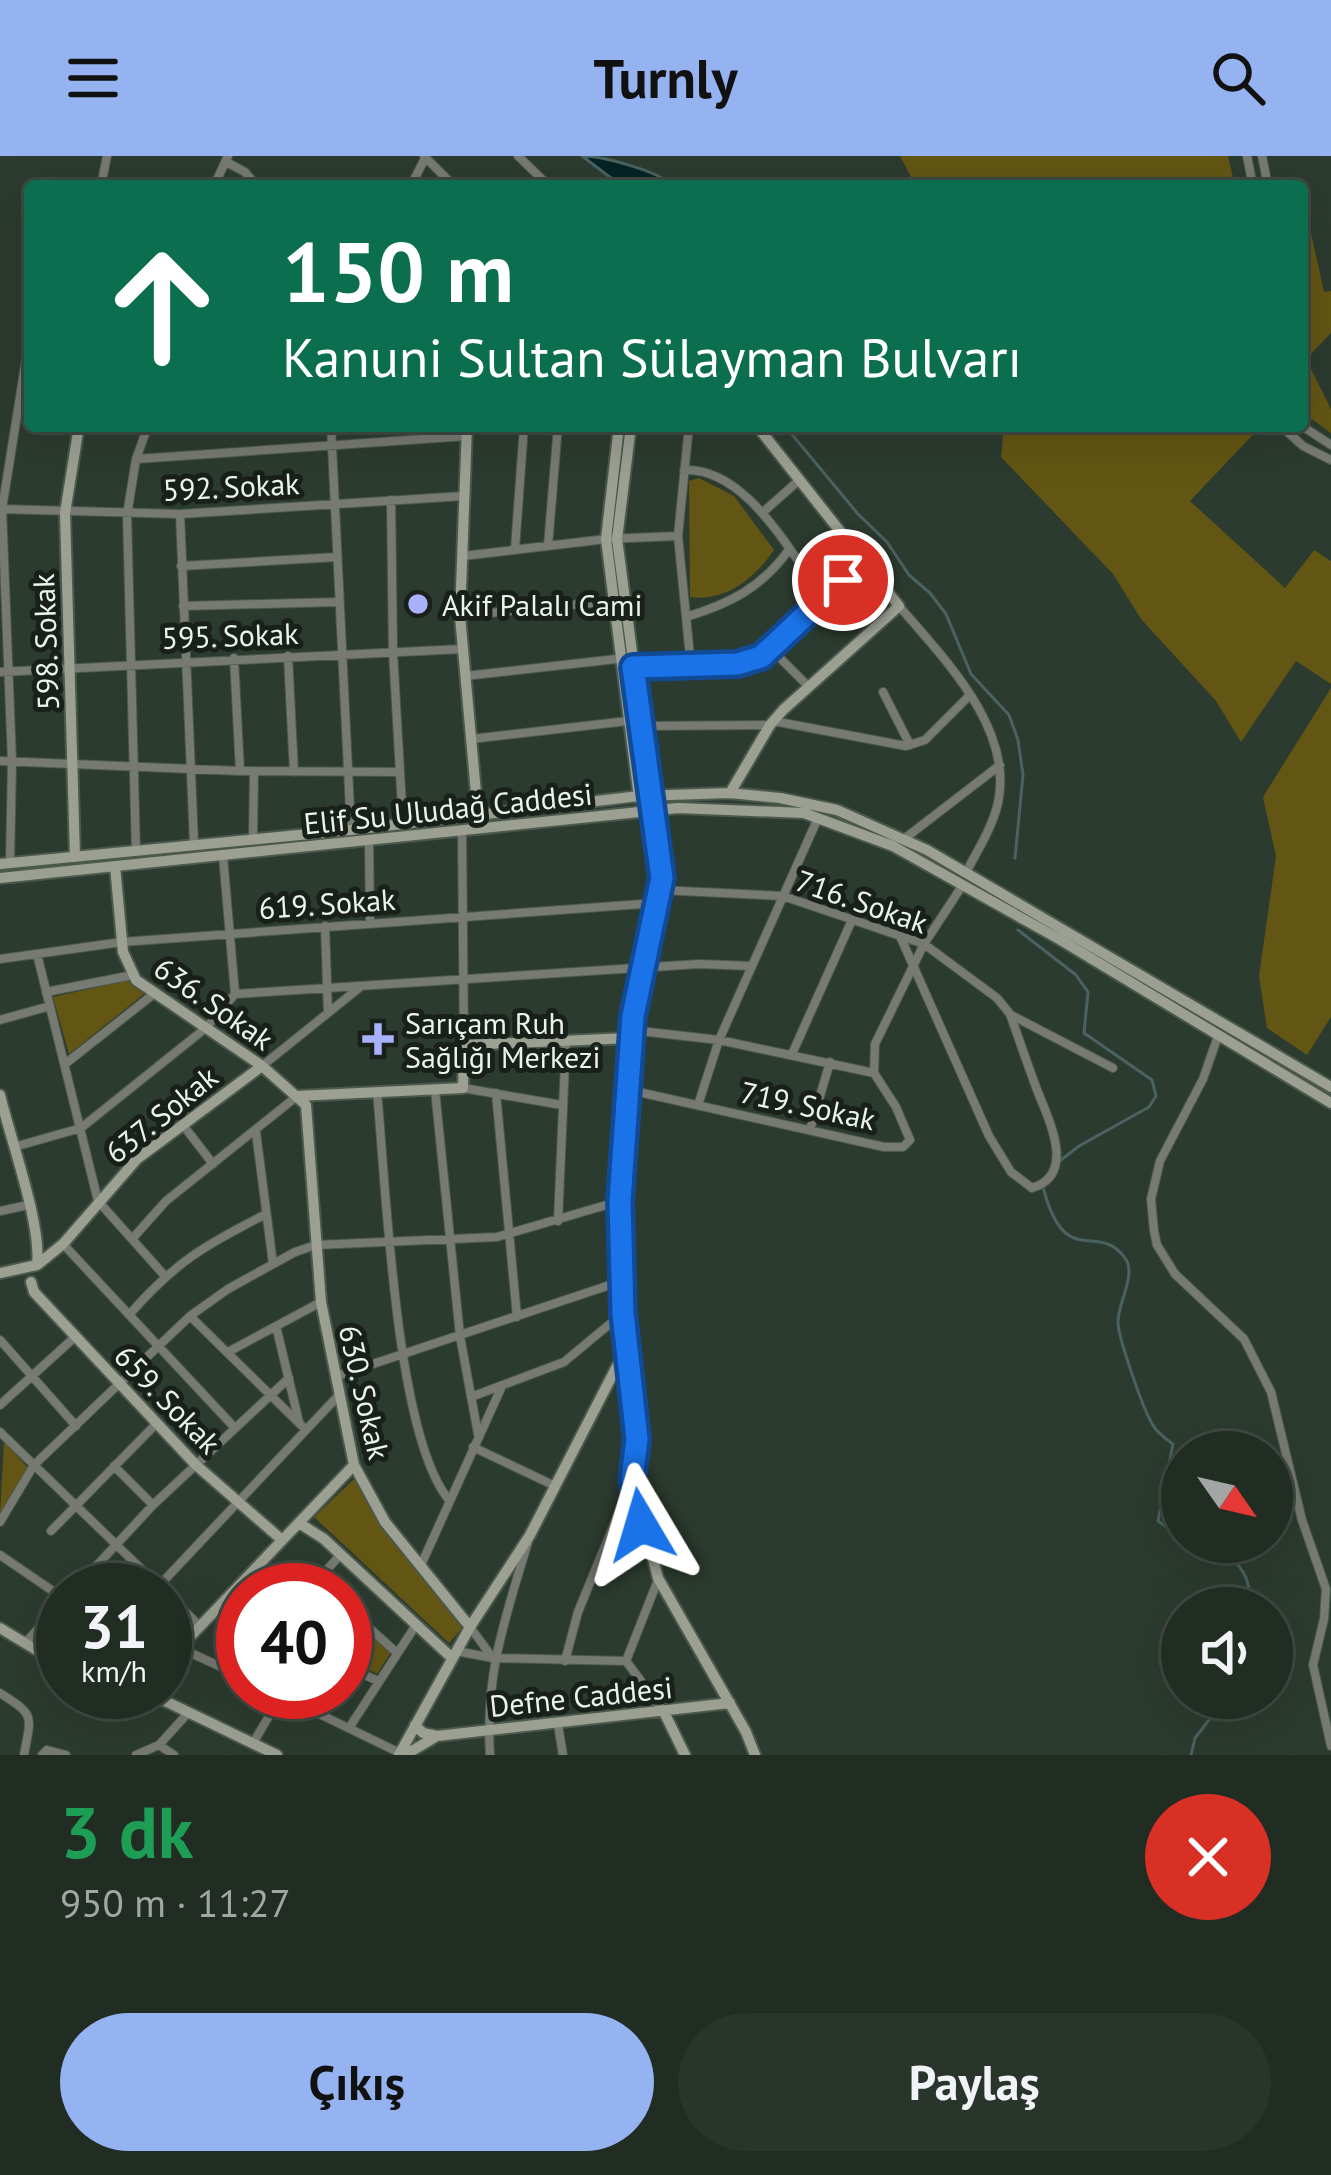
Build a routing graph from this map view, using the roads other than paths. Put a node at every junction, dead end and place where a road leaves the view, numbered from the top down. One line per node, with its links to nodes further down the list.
1 (518, 156): 5 (street)
2 (542, 156): 5 (street)
3 (424, 157): 7 (street)
4 (227, 159): 6 (street)
5 (529, 166): 8 (street)
6 (252, 180)
7 (448, 180)
8 (543, 180)
9 (24, 376): 30 (street)
10 (79, 432): 31 (street, 598. Sokak)
11 (146, 432): 23 (street)
12 (331, 432): 22 (street)
13 (459, 432): 22 (street)
14 (467, 432): 27 (street)
15 (524, 432): 38 (street)
16 (558, 432): 37 (street)
17 (619, 432): 36 (street)
18 (630, 432): 36 (street)
19 (688, 432): 25 (street)
20 (761, 432): 26 (street)
21 (1287, 432): 24 (street)
22 (332, 447): 23 (street); 29 (street)
23 (136, 459): 34 (street)
24 (1331, 460)
25 (684, 470): 32 (street); 35 (street)
26 (797, 482): 32 (street); 42 (street)
27 (464, 496): 28 (street, 592. Sokak); 41 (street)
28 (391, 500): 29 (street, 592. Sokak); 53 (street)
29 (336, 504): 33 (street, 592. Sokak); 40 (street)
30 (1, 509): 31 (street, 592. Sokak); 62 (street)
31 (65, 513): 34 (street, 592. Sokak); 61 (street, 598. Sokak)
32 (762, 513): 39 (street)
33 (181, 514): 34 (street, 592. Sokak); 43 (street)
34 (127, 515): 59 (street)
35 (678, 536): 36 (street); 50 (street)
36 (612, 539): 37 (street); 45 (street); 57 (street)
37 (548, 546): 38 (street)
38 (515, 550): 41 (street)
39 (788, 551): 44 (street); 50 (street)
40 (337, 556): 43 (street); 46 (street)
41 (461, 556): 49 (street)
42 (861, 561): 44 (street); 48 (street)
43 (181, 566): 47 (street)
44 (825, 598): 52 (street)
45 (612, 601): 49 (street); 57 (street)
46 (338, 602): 47 (street); 54 (street)
47 (182, 606): 58 (street)
48 (898, 606): 64 (street); 66 (street)
49 (460, 616): 51 (street)
50 (686, 616): 60 (street)
51 (462, 649): 53 (street, 595. Sokak); 63 (street)
52 (772, 650): 60 (street); 64 (street)
53 (393, 652): 54 (street, 595. Sokak); 81 (street)
54 (341, 655): 55 (street, 595. Sokak); 82 (street)
55 (289, 656): 56 (street, 595. Sokak); 80 (street)
56 (234, 658): 58 (street, 595. Sokak); 78 (street)
57 (628, 661): 60 (street); 63 (street); 67 (street); 69 (street)
58 (184, 662): 59 (street, 595. Sokak); 77 (street)
59 (133, 663): 61 (street, 595. Sokak); 76 (street)
60 (691, 667)
61 (70, 668): 62 (street, 595. Sokak); 74 (street, 598. Sokak)
62 (4, 672): 73 (street)
63 (465, 676): 70 (street)
64 (807, 685): 68 (street)
65 (883, 692): 71 (street)
66 (969, 696): 71 (street); 75 (street)
67 (628, 721): 70 (street); 84 (street)
68 (772, 723): 69 (street); 71 (street); 83 (street)
69 (642, 726): 84 (street)
70 (471, 739): 86 (street)
71 (910, 745)
72 (0, 760): 73 (street)
73 (13, 761): 74 (street); 89 (street)
74 (74, 763): 76 (street); 99 (street, 598. Sokak)
75 (1000, 765): 94 (street); 102 (street)
76 (135, 767): 77 (street); 97 (street)
77 (194, 769): 78 (street); 96 (street)
78 (240, 771): 79 (street)
79 (254, 771): 80 (street); 93 (street)
80 (294, 772): 82 (street)
81 (399, 772): 82 (street); 90 (street)
82 (349, 774): 91 (street)
83 (730, 793): 84 (street, Elif Su Uludağ Caddesi); 94 (street, Elif Su Uludağ Caddesi)
84 (645, 796): 85 (street); 86 (street, Elif Su Uludağ Caddesi)
85 (647, 812): 87 (street, Elif Su Uludağ Caddesi); 92 (street, Elif Su Uludağ Caddesi); 106 (street)
86 (478, 814): 90 (street, Elif Su Uludağ Caddesi)
87 (818, 817): 104 (street, Elif Su Uludağ Caddesi); 105 (street)
88 (0, 819): 89 (street)
89 (11, 819): 100 (street)
90 (403, 824): 91 (street, Elif Su Uludağ Caddesi)
91 (351, 830): 93 (street, Elif Su Uludağ Caddesi)
92 (462, 831): 95 (street, Elif Su Uludağ Caddesi); 107 (street)
93 (254, 838): 96 (street, Elif Su Uludağ Caddesi)
94 (904, 838): 102 (street, Elif Su Uludağ Caddesi)
95 (369, 841): 98 (street, Elif Su Uludağ Caddesi); 109 (street)
96 (194, 843): 97 (street, Elif Su Uludağ Caddesi)
97 (136, 850): 99 (street, Elif Su Uludağ Caddesi)
98 (224, 856): 101 (street, Elif Su Uludağ Caddesi); 111 (street)
99 (75, 857): 100 (street, Elif Su Uludağ Caddesi)
100 (5, 864)
101 (115, 866): 103 (street, Elif Su Uludağ Caddesi); 113 (street, 636. Sokak)
102 (966, 872): 132 (street, Elif Su Uludağ Caddesi)
103 (0, 878)
104 (962, 886): 114 (street, 719. Sokak); 132 (street, Elif Su Uludağ Caddesi)
105 (783, 896): 106 (street, 716. Sokak); 108 (street, 716. Sokak); 117 (street)
106 (659, 897): 107 (street, 619. Sokak); 119 (street)
107 (464, 920): 109 (street, 619. Sokak); 121 (street)
108 (853, 920): 112 (street, 716. Sokak); 137 (street)
109 (370, 922): 110 (street, 619. Sokak)
110 (326, 926): 111 (street, 619. Sokak); 123 (street)
111 (233, 933): 113 (street, 619. Sokak); 126 (street)
112 (900, 936): 114 (street, 716. Sokak); 118 (street)
113 (122, 943): 115 (street, 619. Sokak); 120 (street, 636. Sokak)
114 (924, 944): 118 (street, 719. Sokak); 129 (street, 716. Sokak)
115 (37, 954): 116 (street, 619. Sokak); 124 (street)
116 (0, 958)
117 (752, 966): 119 (street); 135 (street)
118 (911, 968): 129 (street, 716. Sokak); 142 (street, 719. Sokak)
119 (642, 969): 121 (street); 133 (street)
120 (133, 975): 124 (street); 125 (street, 636. Sokak)
121 (464, 980): 122 (street); 136 (street)
122 (361, 986): 123 (street); 128 (street, 637. Sokak)
123 (327, 988): 126 (street); 128 (street)
124 (46, 992): 127 (street)
125 (155, 993): 131 (street, 636. Sokak); 139 (street)
126 (235, 994): 131 (street)
127 (50, 1006): 130 (street); 139 (street)
128 (328, 1013): 140 (street, 637. Sokak)
129 (1010, 1014): 141 (street)
130 (0, 1020)
131 (207, 1027): 140 (street, 636. Sokak); 155 (street)
132 (1221, 1029): 143 (street, Elif Su Uludağ Caddesi); 151 (street, Elif Su Uludağ Caddesi); 263 (street)
133 (631, 1034): 134 (street); 135 (street); 146 (street)
134 (566, 1040): 136 (street); 152 (street)
135 (719, 1040): 137 (street); 153 (street)
136 (464, 1046): 145 (street)
137 (792, 1054): 138 (street)
138 (830, 1062): 142 (street); 157 (street)
139 (65, 1064): 155 (street)
140 (262, 1066): 149 (street, 636. Sokak); 154 (street, 637. Sokak)
141 (1113, 1067)
142 (874, 1072): 157 (street, 719. Sokak)
143 (1331, 1087)
144 (434, 1088): 145 (street); 147 (street); 168 (street)
145 (464, 1088): 148 (street)
146 (625, 1089): 153 (street, 719. Sokak); 161 (street)
147 (377, 1090): 149 (street); 170 (street)
148 (496, 1093): 152 (street); 166 (street)
149 (298, 1096): 156 (street); 171 (street, 630. Sokak)
150 (0, 1097): 158 (street)
151 (1331, 1102)
152 (562, 1105): 165 (street)
153 (698, 1105): 157 (street, 719. Sokak)
154 (183, 1126): 159 (street); 160 (street, 637. Sokak)
155 (81, 1128): 158 (street); 160 (street)
156 (256, 1131): 159 (street); 164 (street)
157 (810, 1131)
158 (13, 1148): 162 (street)
159 (213, 1164): 167 (street)
160 (98, 1201): 167 (street); 169 (street, 637. Sokak)
161 (620, 1201): 165 (street); 176 (street)
162 (28, 1205): 163 (street); 173 (street)
163 (0, 1211)
164 (266, 1214): 172 (street); 175 (street)
165 (558, 1221): 166 (street)
166 (508, 1235): 168 (street); 182 (street)
167 (132, 1239): 175 (street)
168 (450, 1242): 170 (street); 185 (street)
169 (64, 1244): 173 (street, 637. Sokak); 180 (street)
170 (392, 1244): 171 (street); 189 (street)
171 (316, 1245): 172 (street); 178 (street, 630. Sokak)
172 (273, 1264): 181 (street)
173 (37, 1265): 174 (street); 177 (street)
174 (0, 1273)
175 (164, 1275): 180 (street)
176 (622, 1281): 179 (street); 182 (street)
177 (31, 1282): 184 (street, 659. Sokak)
178 (321, 1302): 183 (street); 192 (street, 630. Sokak)
179 (623, 1313): 190 (street); 195 (street)
180 (129, 1315): 187 (street)
181 (190, 1316): 187 (street); 188 (street)
182 (517, 1317): 185 (street)
183 (276, 1326): 188 (street); 193 (street)
184 (76, 1336): 191 (street); 194 (street, 659. Sokak)
185 (460, 1336): 189 (street); 198 (street)
186 (0, 1340): 191 (street)
187 (158, 1348): 194 (street); 203 (street)
188 (228, 1352): 196 (street)
189 (404, 1354): 192 (street); 213 (street)
190 (627, 1357): 211 (street); 212 (street)
191 (32, 1376): 199 (street); 201 (street)
192 (338, 1376): 197 (street, 630. Sokak)
193 (289, 1378): 196 (street); 202 (street)
194 (119, 1385): 200 (street, 659. Sokak); 201 (street)
195 (502, 1386): 198 (street); 205 (street)
196 (270, 1394): 202 (street); 203 (street)
197 (340, 1394): 202 (street); 210 (street, 630. Sokak)
198 (471, 1397): 205 (street)
199 (1, 1402)
200 (156, 1424): 208 (street, 659. Sokak); 209 (street)
201 (76, 1426): 207 (street)
202 (303, 1427): 214 (street)
203 (235, 1428): 208 (street)
204 (0, 1432): 207 (street)
205 (478, 1434): 206 (street)
206 (473, 1447): 212 (street); 213 (street)
207 (34, 1465): 215 (street); 217 (street)
208 (196, 1465): 214 (street, 659. Sokak); 216 (street)
209 (114, 1466): 215 (street); 216 (street)
210 (354, 1466): 218 (street); 229 (street, 630. Sokak)
211 (632, 1479): 230 (street); 245 (street)
212 (555, 1486): 220 (street)
213 (449, 1500): 229 (street)
214 (238, 1502): 221 (street, 659. Sokak); 227 (street)
215 (74, 1504): 219 (street); 222 (street)
216 (153, 1505): 222 (street)
217 (0, 1522)
218 (299, 1523): 221 (street); 223 (street)
219 (51, 1532)
220 (530, 1535): 235 (street); 244 (street)
221 (282, 1540): 234 (street)
222 (116, 1545): 225 (street); 226 (street)
223 (341, 1554): 228 (street); 233 (street)
224 (0, 1556): 231 (street)
225 (99, 1563)
226 (134, 1563)
227 (184, 1563)
228 (333, 1563)
229 (421, 1566): 235 (street, 630. Sokak)
230 (658, 1578): 246 (street); 250 (street)
231 (36, 1581)
232 (192, 1619): 234 (street)
233 (417, 1624): 242 (street); 243 (street)
234 (200, 1626): 239 (street)
235 (470, 1627): 243 (street); 244 (street, 630. Sokak)
236 (0, 1628): 240 (street)
237 (372, 1630): 242 (street)
238 (36, 1631): 240 (street)
239 (192, 1634)
240 (26, 1642): 241 (street)
241 (36, 1648)
242 (397, 1653): 248 (street)
243 (454, 1654): 244 (street); 256 (street)
244 (493, 1658): 245 (street); 259 (street)
245 (565, 1660): 246 (street)
246 (626, 1660): 251 (street)
247 (372, 1678): 248 (street)
248 (379, 1681): 258 (street)
249 (0, 1693): 266 (street)
250 (730, 1703): 251 (street, Defne Caddesi); 275 (street)
251 (664, 1712): 257 (street, Defne Caddesi); 274 (street)
252 (192, 1713): 261 (street)
253 (183, 1719): 262 (street)
254 (265, 1719): 261 (street)
255 (330, 1719): 258 (street)
256 (415, 1725): 260 (street); 265 (street)
257 (558, 1725): 259 (street, Defne Caddesi); 273 (street)
258 (349, 1728): 265 (street)
259 (488, 1730): 260 (street, Defne Caddesi); 272 (street)
260 (437, 1736): 264 (street)
261 (253, 1743): 271 (street)
262 (159, 1745): 269 (street); 270 (street)
263 (1331, 1746)
264 (423, 1749): 265 (street)
265 (401, 1754)
266 (25, 1755)
267 (42, 1755): 268 (street)
268 (65, 1755)
269 (136, 1755)
270 (174, 1755)
271 (275, 1755)
272 (490, 1755)
273 (562, 1755)
274 (685, 1755)
275 (755, 1755)

